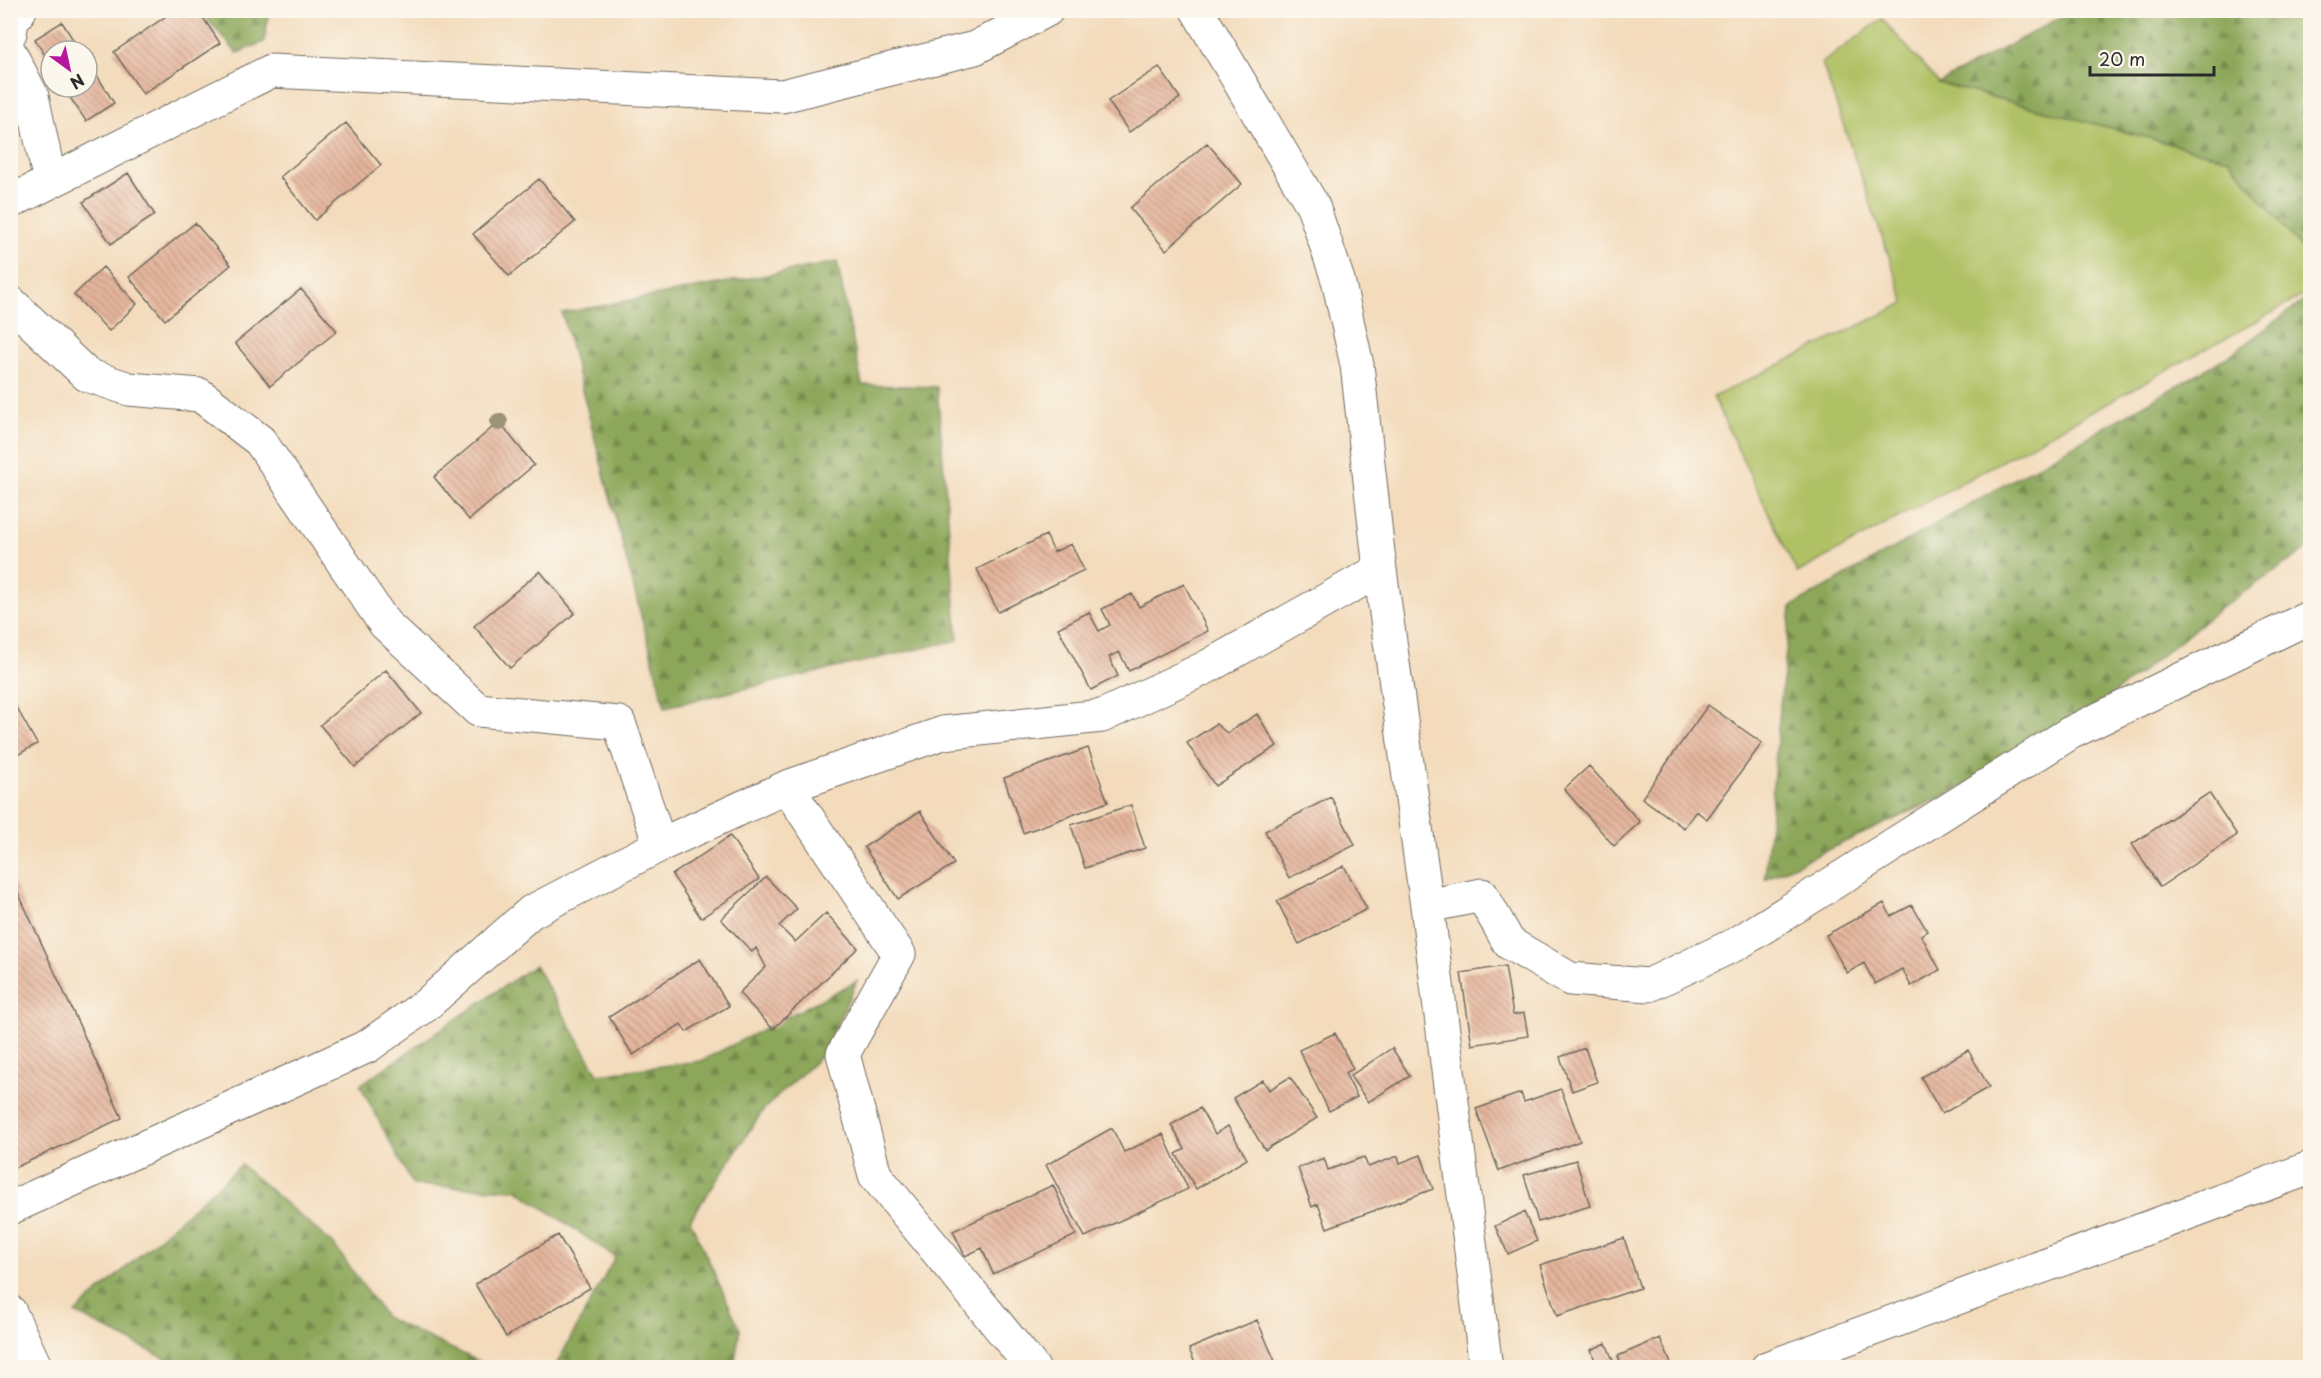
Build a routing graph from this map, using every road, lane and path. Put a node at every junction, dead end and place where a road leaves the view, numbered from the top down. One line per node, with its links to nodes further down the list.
1 (20, 10): 4 (street)
2 (1047, 10): 6 (street)
3 (1197, 10): 9 (street)
4 (10, 33)
5 (10, 53): 6 (street)
6 (50, 182): 7 (street)
7 (10, 202)
8 (10, 302): 12 (street)
9 (1380, 570): 11 (street); 13 (street)
10 (2310, 617): 13 (street)
11 (787, 787): 12 (street); 18 (street)
12 (660, 845): 15 (street)
13 (1427, 906): 19 (street)
14 (2310, 1168): 20 (street)
15 (10, 1208)
16 (10, 1312): 17 (street)
17 (36, 1368)
18 (1033, 1368)
19 (1486, 1368)
20 (1767, 1368)

